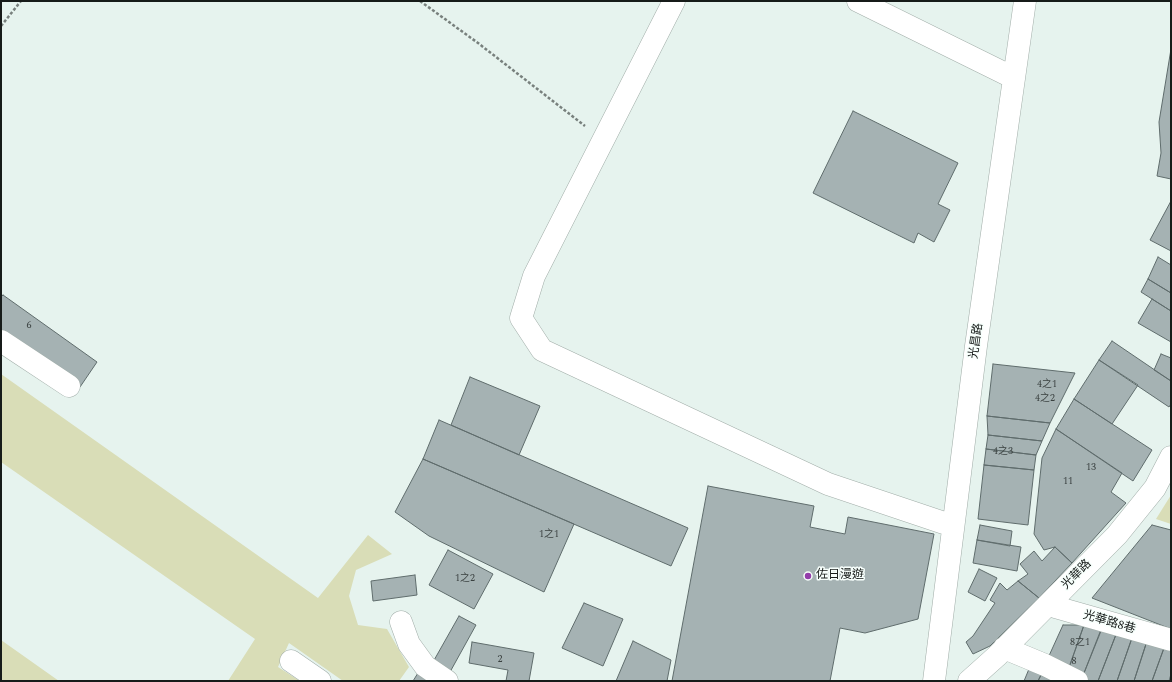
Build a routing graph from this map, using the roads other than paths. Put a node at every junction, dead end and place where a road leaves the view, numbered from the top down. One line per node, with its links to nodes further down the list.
1 (674, 1): 8 (street)
2 (858, 1): 4 (street)
3 (1025, 1): 4 (street, 光昌路)
4 (1014, 78): 8 (street, 光昌路)
5 (1, 341): 6 (street)
6 (69, 386)
7 (1171, 457): 9 (street, 光華路)
8 (953, 526): 16 (street, 光昌路)
9 (1048, 605): 11 (street, 光華路8巷); 12 (street, 光華路)
10 (402, 622): 15 (street)
11 (1171, 640)
12 (1004, 648): 17 (street, 光華路); 18 (street)
13 (291, 661): 14 (street)
14 (320, 681)
15 (447, 681)
16 (934, 681)
17 (969, 681)
18 (1077, 681)

